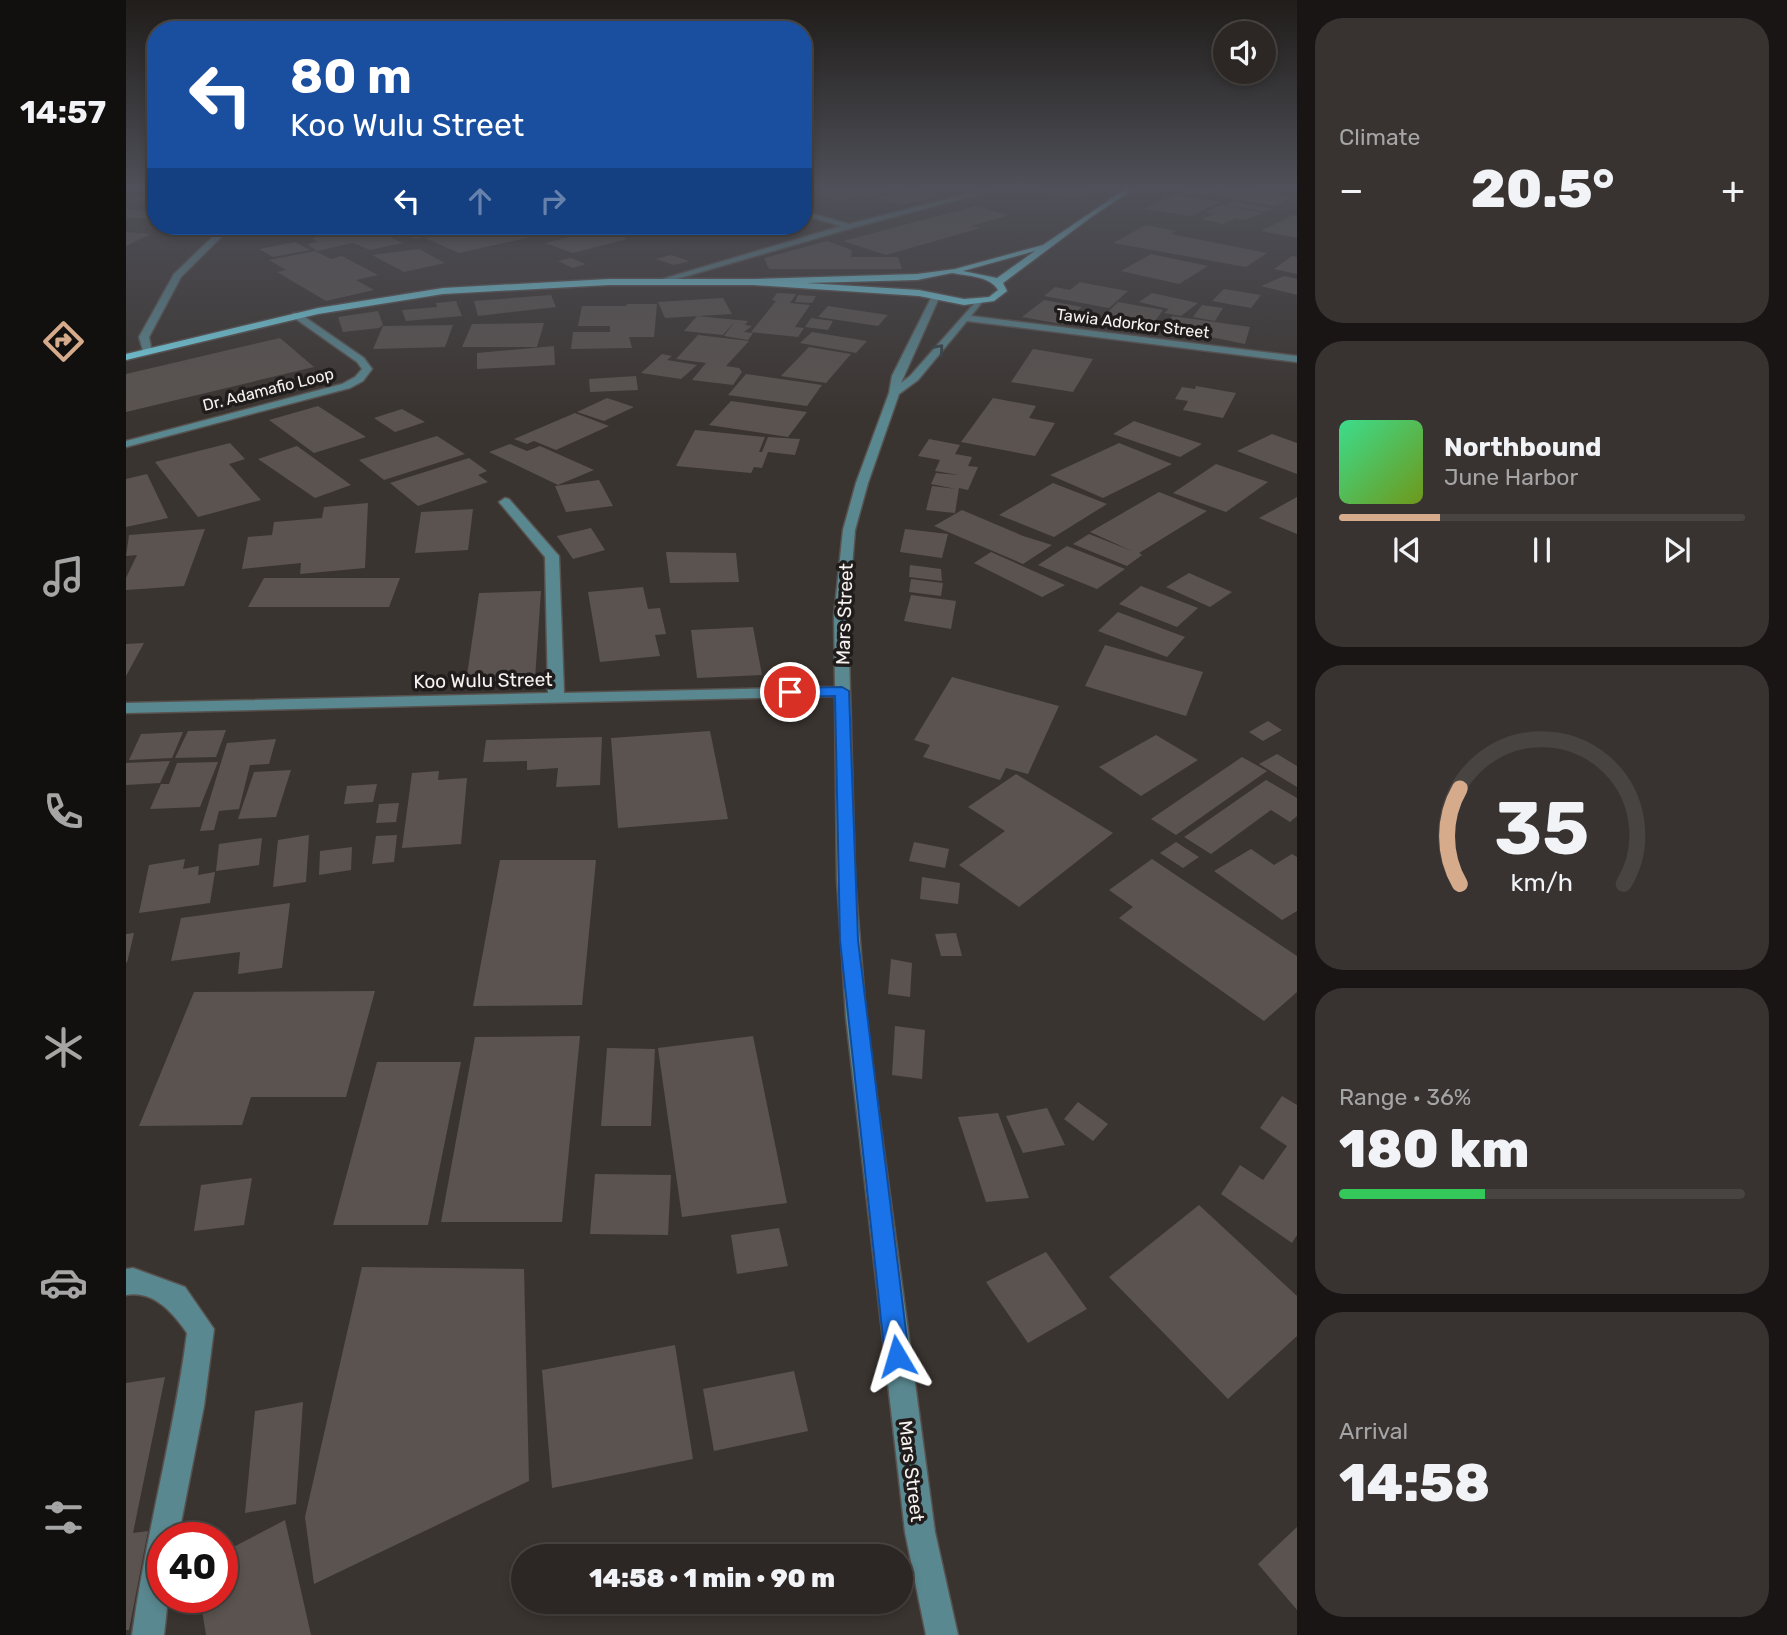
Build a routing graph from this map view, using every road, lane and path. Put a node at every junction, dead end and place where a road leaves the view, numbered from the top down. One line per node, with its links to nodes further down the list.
1 (189, 264): 15 (street)
2 (717, 264): 7 (street)
3 (976, 264): 5 (main road)
4 (1022, 264): 9 (main road)
5 (952, 271): 6 (main road); 9 (main road)
6 (917, 277): 8 (main road); 10 (main road)
7 (660, 281): 8 (main road); 13 (main road)
8 (754, 282): 10 (main road)
9 (999, 282): 12 (main road)
10 (919, 293): 11 (main road)
11 (935, 298): 12 (main road); 18 (street, Mars Street)
12 (979, 301): 14 (street)
13 (296, 316): 15 (main road); 19 (street, Dr. Adamafio Loop)
14 (966, 318): 17 (street, Tawia Adorkor Street); 18 (street, one-way to 14)
15 (147, 352): 16 (main road)
16 (126, 357)
17 (1297, 359)
18 (894, 393): 21 (street, Mars Street)
19 (126, 444)
20 (505, 502): 22 (street)
21 (842, 691): 22 (street, Koo Wulu Street); 26 (street, Mars Street)
22 (556, 698): 23 (street, Koo Wulu Street)
23 (126, 708)
24 (126, 1282): 25 (street)
25 (148, 1635)
26 (942, 1635)

